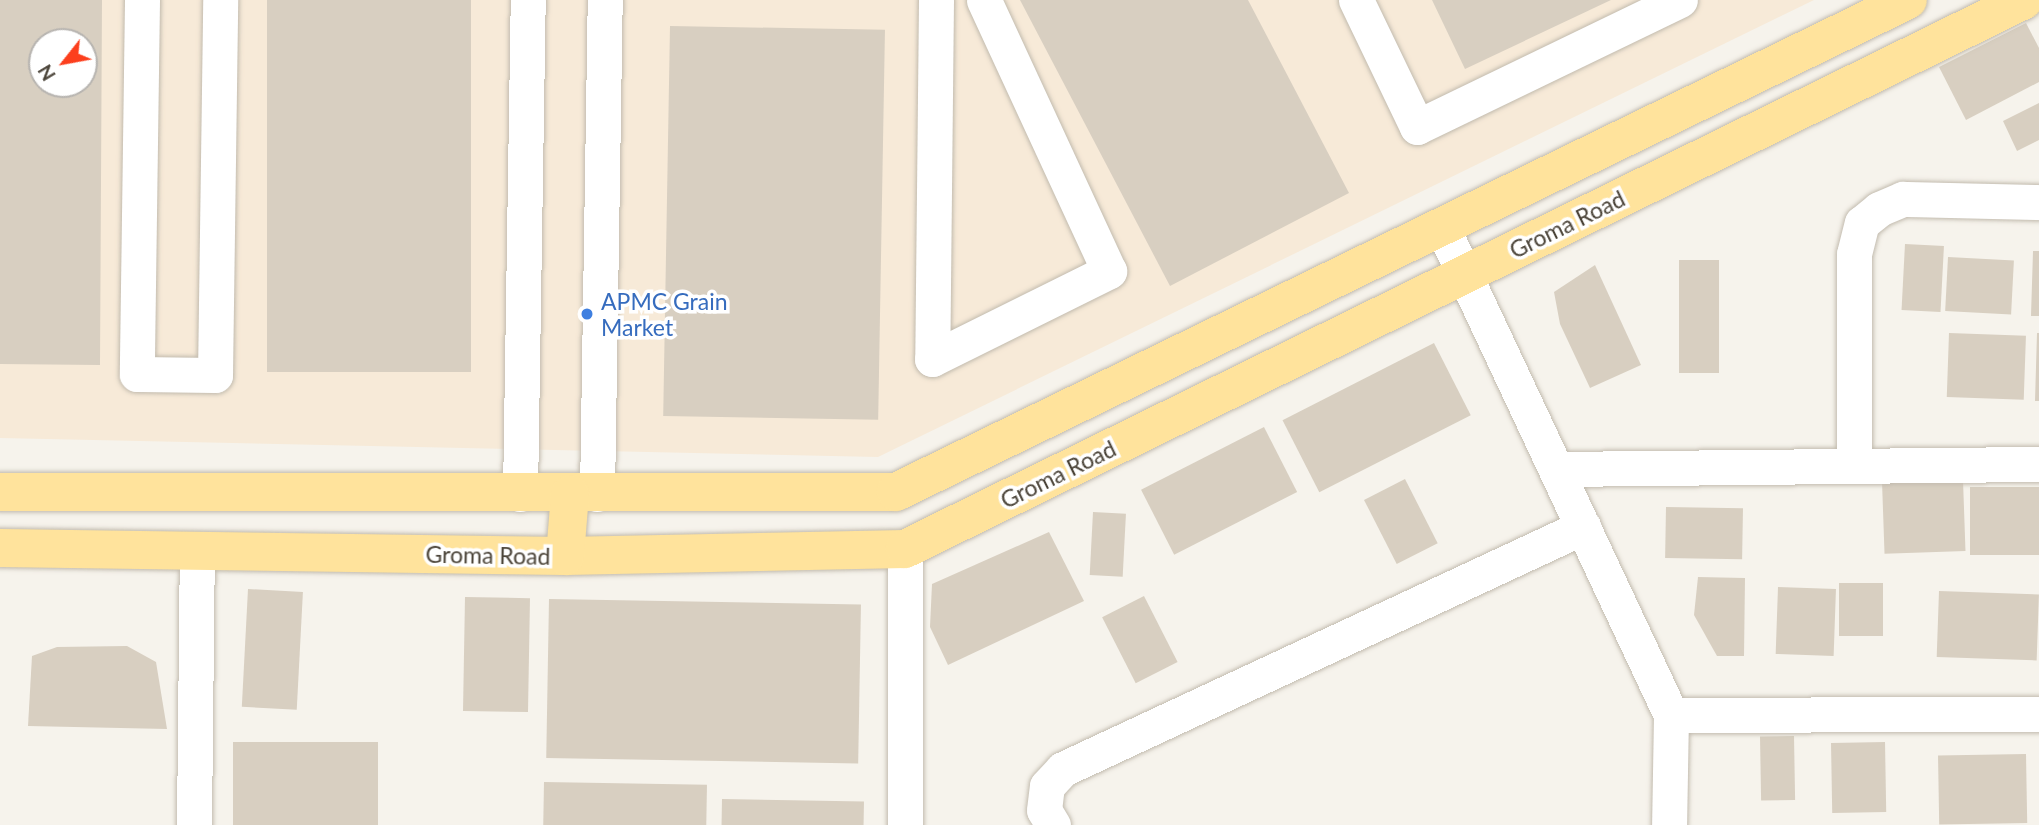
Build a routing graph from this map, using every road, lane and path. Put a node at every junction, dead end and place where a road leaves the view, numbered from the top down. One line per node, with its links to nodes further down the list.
1 (142, 0): 2 (street)
2 (220, 0)
3 (528, 0): 18 (street)
4 (605, 0): 19 (street)
5 (936, 0): 6 (street)
6 (984, 0)
7 (1356, 0): 8 (street)
8 (1680, 0)
9 (1908, 0): 12 (main road)
10 (2024, 0): 13 (main road, Groma Road)
11 (2039, 202): 15 (street)
12 (1442, 227): 13 (street); 19 (main road)
13 (1464, 275): 16 (street); 22 (main road, Groma Road)
14 (2039, 464): 15 (street)
15 (1854, 466): 16 (street)
16 (1556, 469): 20 (street)
17 (0, 492): 18 (main road)
18 (520, 494): 19 (main road)
19 (584, 494): 24 (main road)
20 (1583, 527): 26 (street); 29 (street)
21 (0, 548): 23 (main road, Groma Road)
22 (905, 548): 24 (main road, Groma Road); 28 (street)
23 (197, 551): 24 (main road, Groma Road); 27 (street)
24 (565, 556)
25 (2039, 713): 26 (street)
26 (1671, 715): 30 (street)
27 (194, 825)
28 (905, 825)
29 (1053, 825)
30 (1669, 825)

